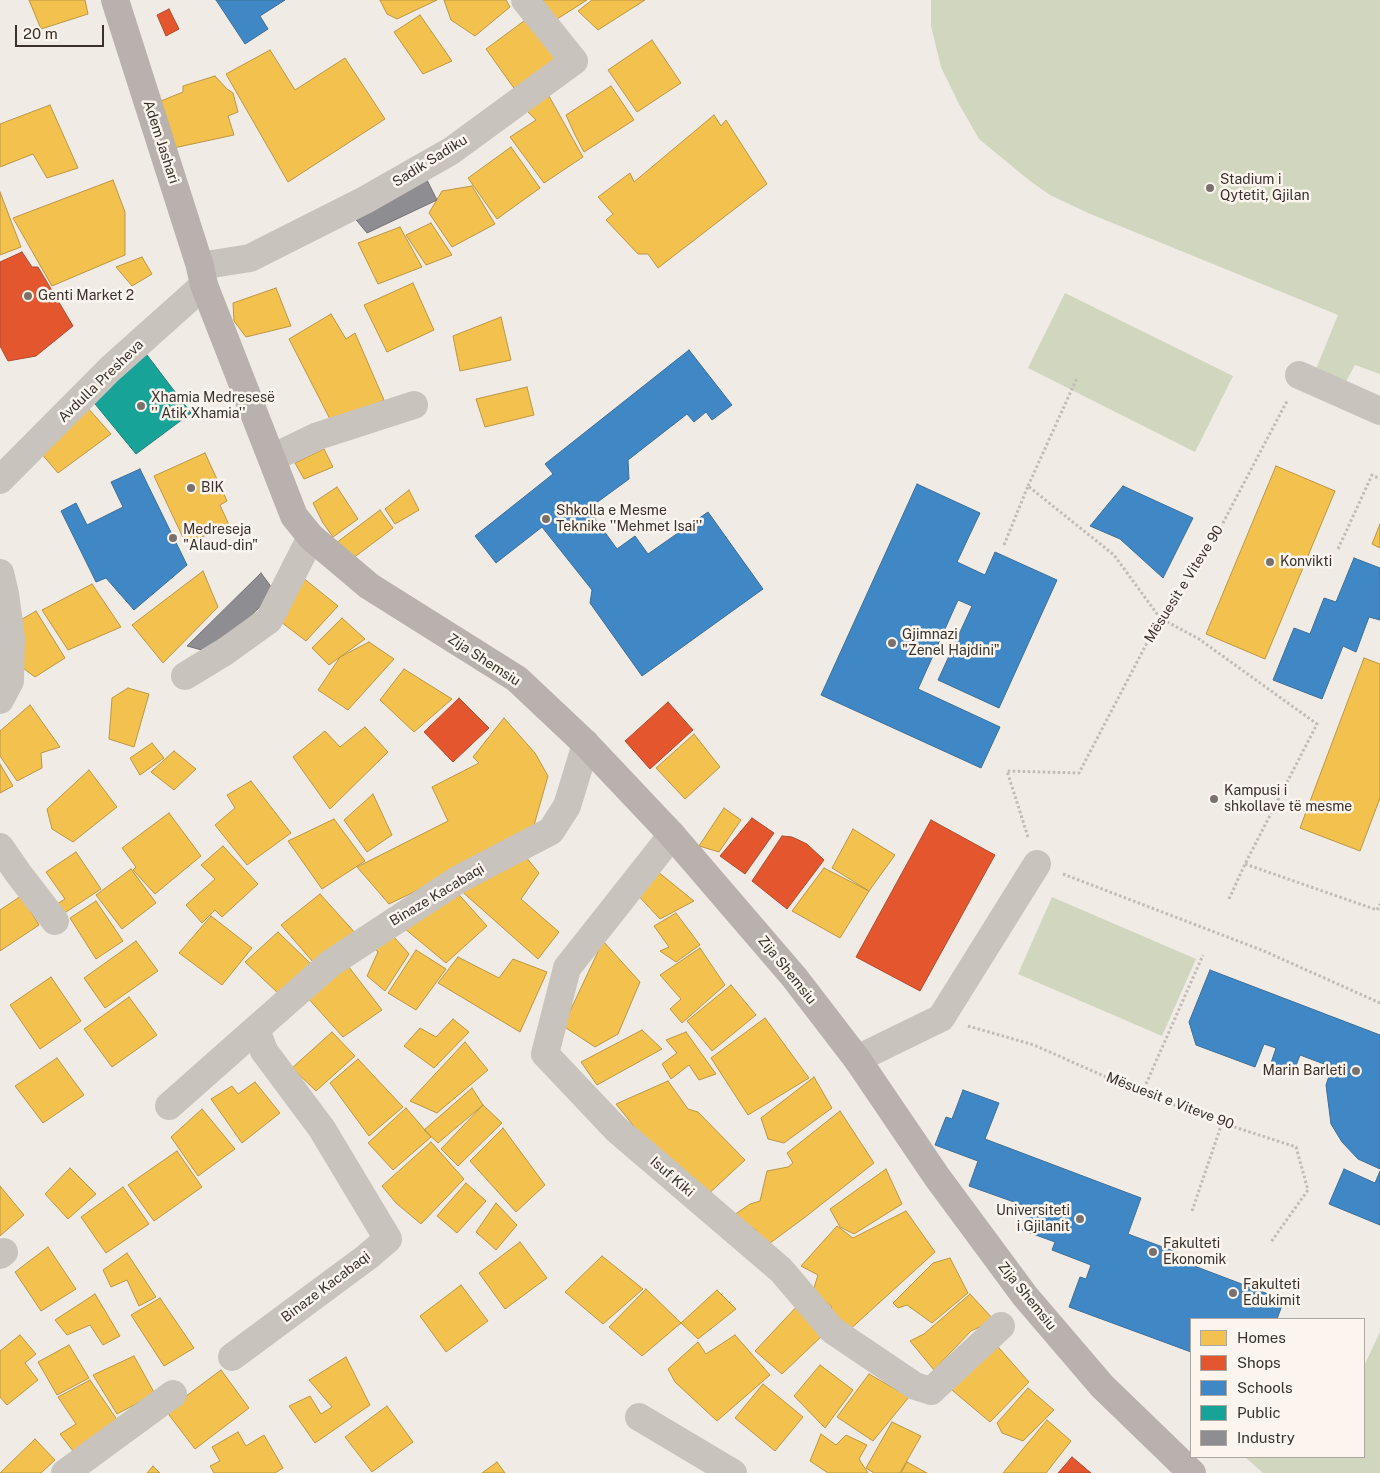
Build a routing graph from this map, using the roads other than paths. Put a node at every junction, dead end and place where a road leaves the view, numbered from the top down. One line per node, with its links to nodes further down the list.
1 (115, 0): 3 (main road, Adem Jashari)
2 (525, 0): 3 (street, Sadik Sadiku)
3 (202, 276): 7 (main road, Zija Shemsiu); 8 (street, Avdulla Presheva)
4 (1300, 375): 6 (street)
5 (414, 405): 7 (street)
6 (1380, 411)
7 (272, 458): 9 (main road, Zija Shemsiu)
8 (0, 480)
9 (311, 537): 11 (street); 13 (main road, Zija Shemsiu)
10 (0, 573): 12 (street)
11 (185, 676)
12 (0, 700)
13 (586, 744): 14 (main road, Zija Shemsiu); 18 (street, Binaze Kacabaqi)
14 (672, 835): 19 (main road, Zija Shemsiu); 21 (street, Isuf Kiki)
15 (0, 847): 17 (street)
16 (1037, 864): 19 (street)
17 (55, 921)
18 (256, 1029): 20 (street, Binaze Kacabaqi); 22 (street, Binaze Kacabaqi)
19 (857, 1059): 27 (main road, Zija Shemsiu)
20 (169, 1106)
21 (1001, 1326)
22 (232, 1357)
23 (173, 1394): 25 (street)
24 (639, 1417): 26 (street)
25 (65, 1473)
26 (733, 1473)
27 (1192, 1473)

